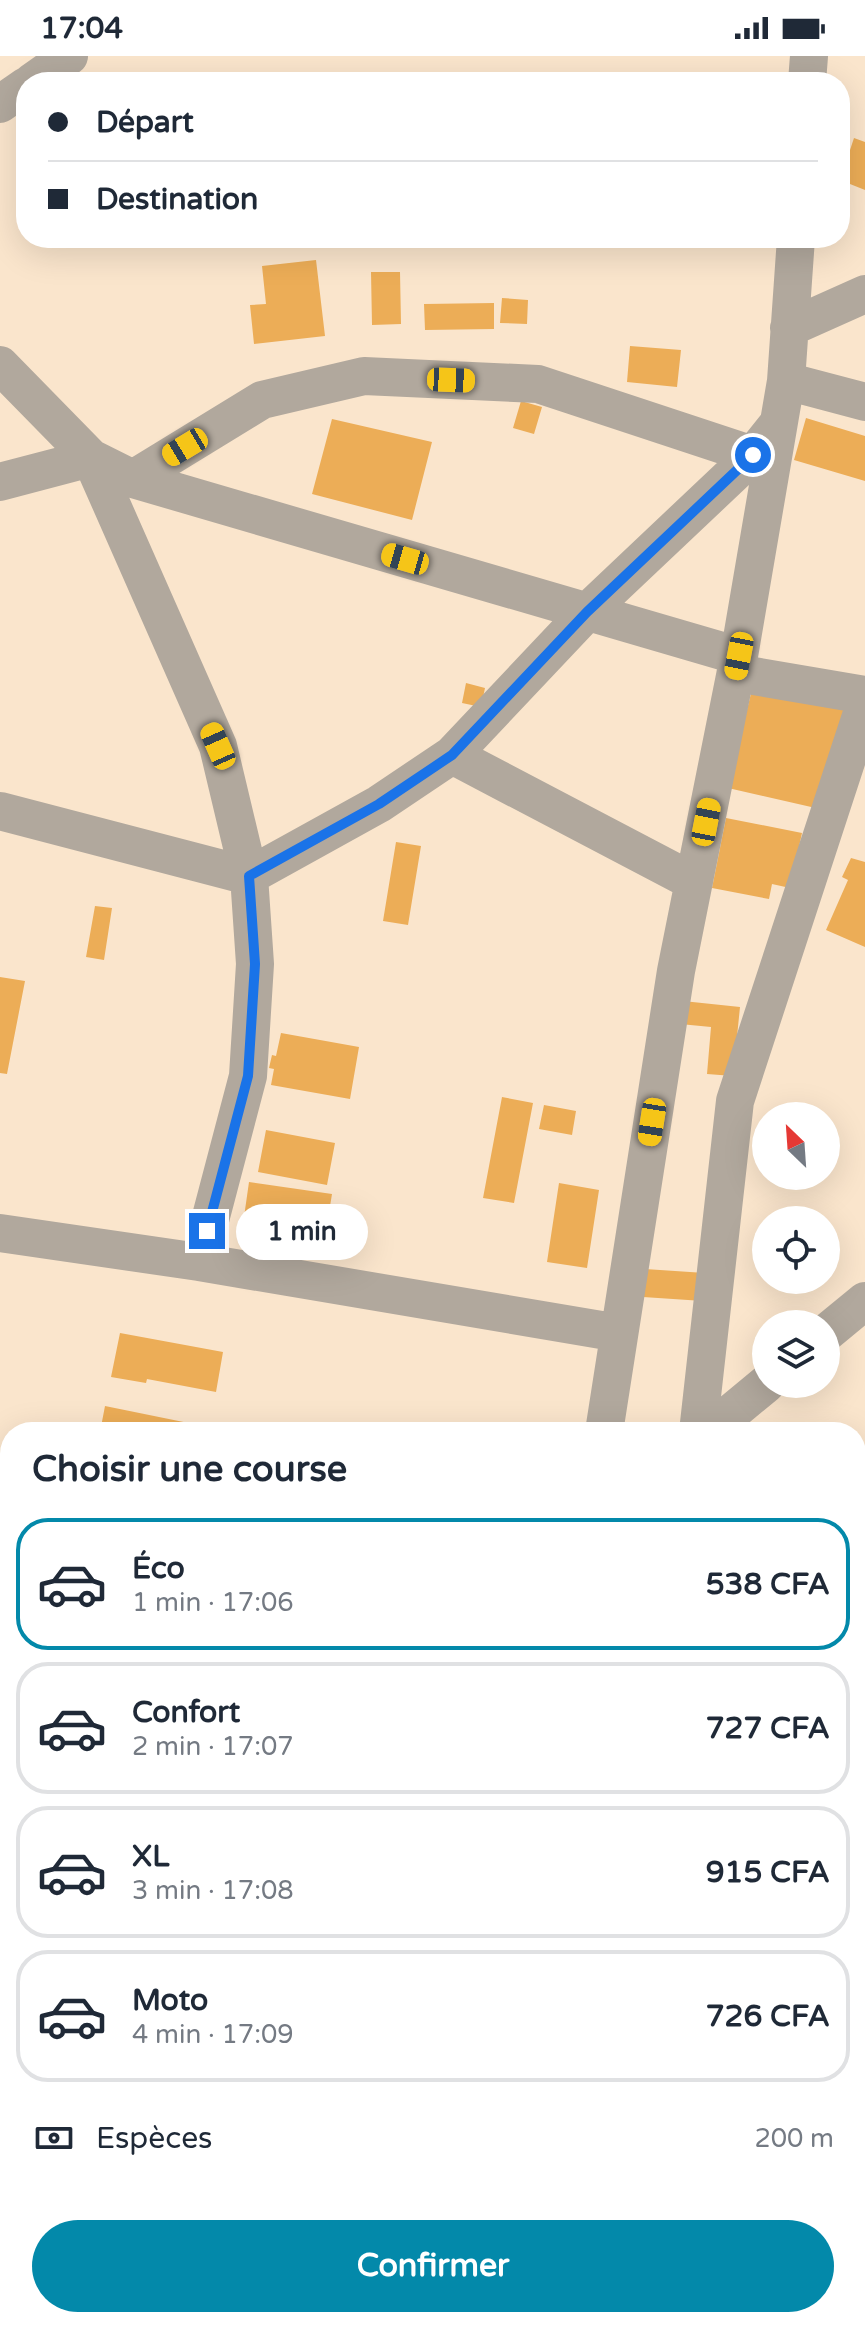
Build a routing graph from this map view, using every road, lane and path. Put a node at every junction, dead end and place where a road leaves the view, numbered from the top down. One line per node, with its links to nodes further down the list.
1 (69, 56): 2 (street)
2 (46, 72)
3 (795, 248): 5 (street)
4 (865, 294): 5 (street)
5 (789, 328): 7 (street)
6 (0, 365): 11 (street)
7 (786, 381): 8 (street); 9 (street)
8 (865, 402)
9 (779, 423): 10 (street); 15 (street)
10 (753, 455): 12 (street); 14 (street)
11 (91, 458): 12 (street); 13 (street); 21 (street)
12 (133, 479): 14 (street)
13 (0, 482)
14 (587, 612): 15 (street); 18 (street)
15 (738, 664): 16 (street); 22 (street)
16 (865, 695)
17 (865, 704): 19 (street)
18 (452, 755): 21 (street); 22 (street)
19 (848, 805): 30 (street)
20 (0, 811): 21 (street)
21 (249, 876): 24 (street)
22 (694, 882): 27 (street)
23 (0, 1233): 24 (street)
24 (199, 1262): 27 (street)
25 (865, 1301): 26 (street)
26 (840, 1322)
27 (619, 1333): 29 (street)
28 (752, 1396): 31 (street)
29 (606, 1422)
30 (699, 1422)
31 (720, 1422)

